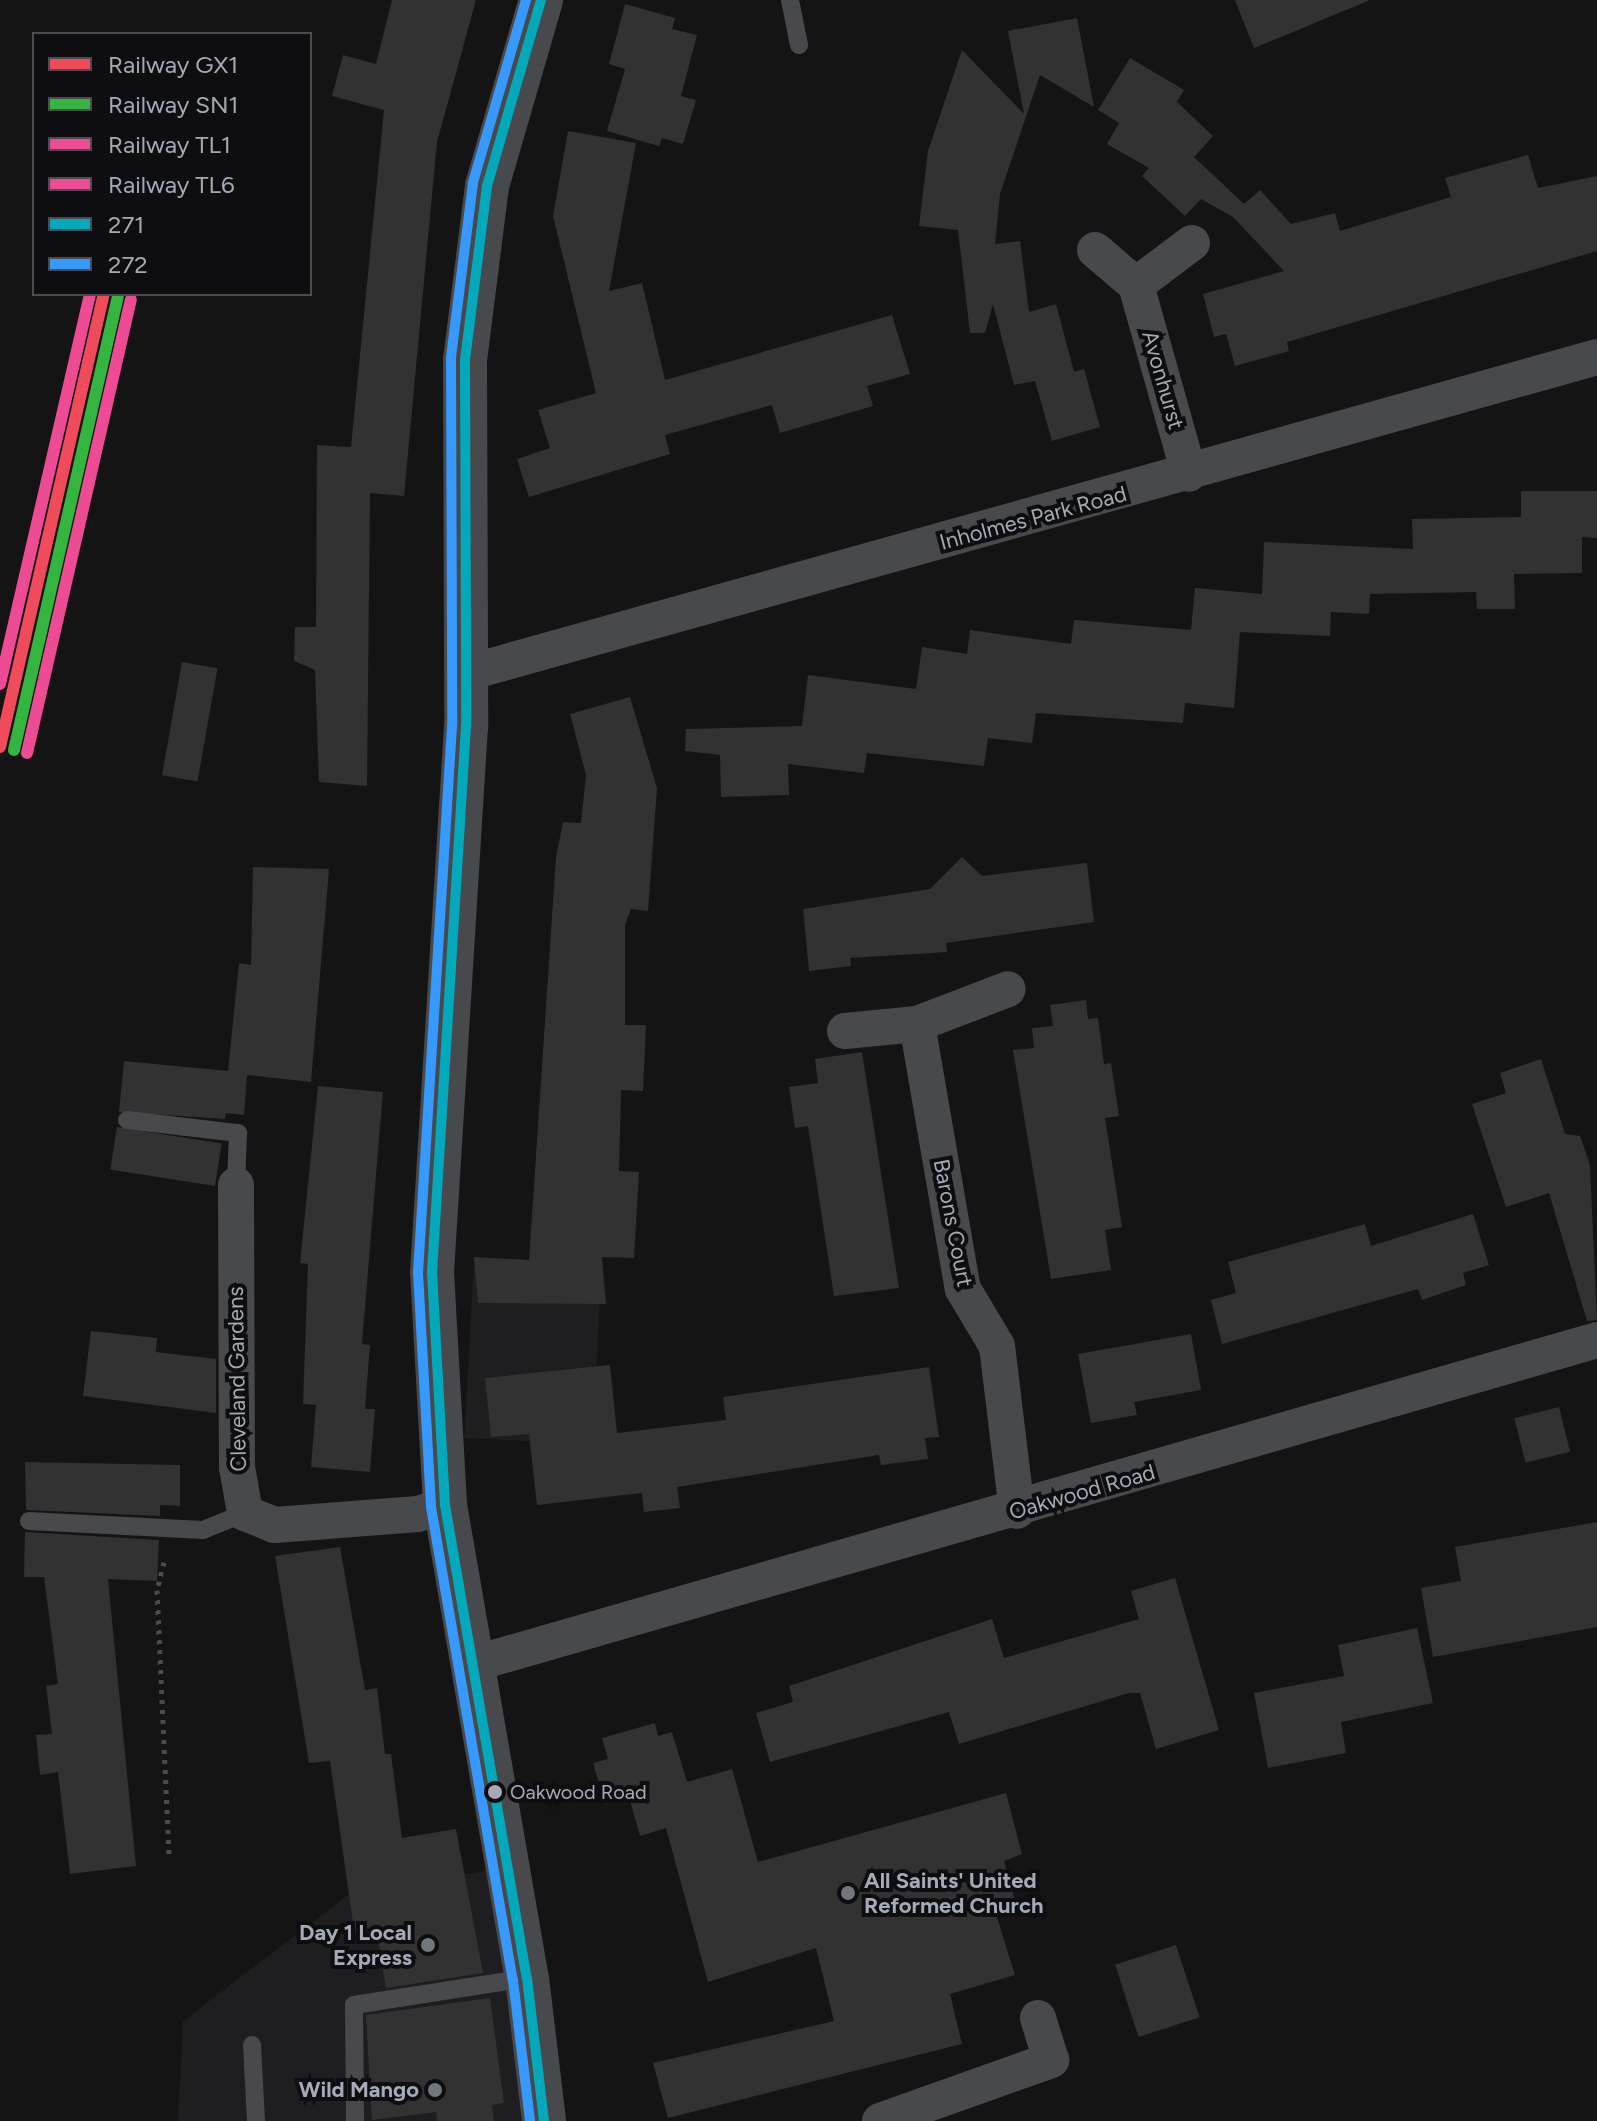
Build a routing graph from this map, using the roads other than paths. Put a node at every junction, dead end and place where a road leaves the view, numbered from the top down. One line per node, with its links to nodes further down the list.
1 (541, 0): 9 (street)
2 (790, 0): 3 (lane)
3 (799, 45)
4 (1192, 243): 6 (street)
5 (1095, 250): 6 (street)
6 (1136, 285): 8 (street, Avonhurst)
7 (1597, 357): 8 (street, Inholmes Park Road)
8 (1189, 474): 9 (street, Inholmes Park Road)
9 (467, 673): 16 (street)
10 (1008, 989): 11 (street)
11 (917, 1024): 12 (street); 17 (street, Barons Court)
12 (845, 1031)
13 (127, 1120): 14 (lane)
14 (236, 1185): 18 (street, Cleveland Gardens)
15 (1597, 1340): 17 (street, Oakwood Road)
16 (445, 1505): 18 (street); 20 (street)
17 (1017, 1511): 20 (street, Oakwood Road)
18 (245, 1513): 19 (lane)
19 (29, 1521)
20 (473, 1664): 21 (street)
21 (527, 1978): 25 (lane); 26 (street)
22 (1038, 2018): 27 (street)
23 (252, 2045): 24 (lane)
24 (256, 2121)
25 (355, 2121)
26 (544, 2121)
27 (880, 2121)

